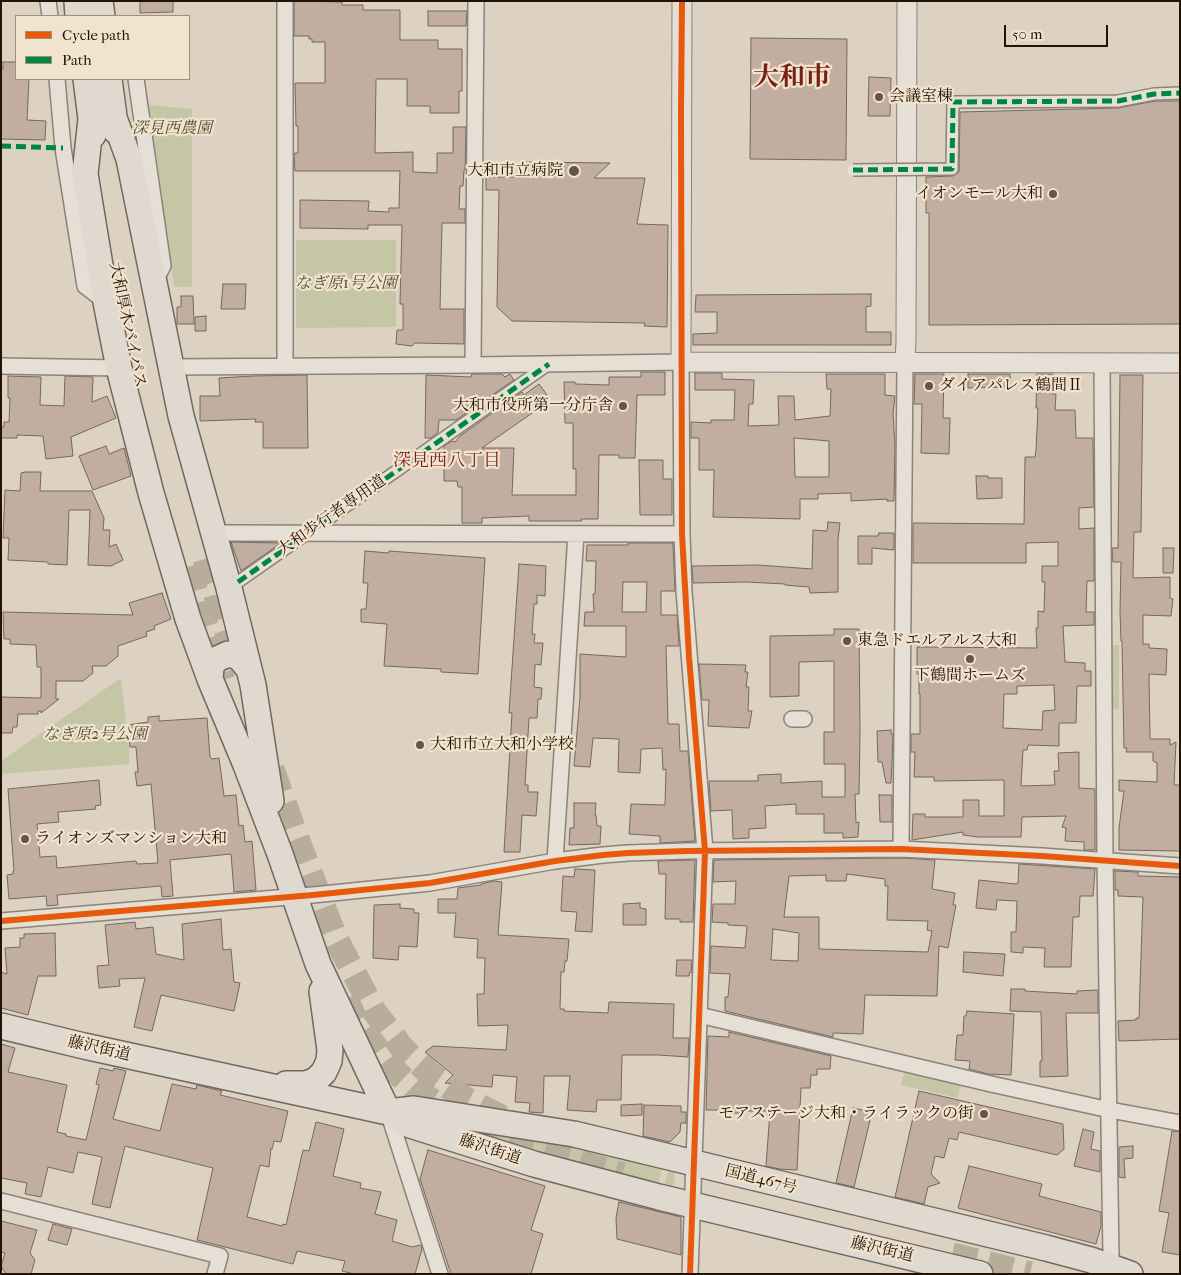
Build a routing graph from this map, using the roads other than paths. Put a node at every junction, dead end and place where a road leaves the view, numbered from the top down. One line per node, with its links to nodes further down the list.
1 (48, 1): 8 (street)
2 (77, 1): 9 (highway)
3 (100, 1): 10 (highway)
4 (284, 1): 27 (street)
5 (476, 1): 25 (street)
6 (682, 1): 20 (street)
7 (907, 1): 21 (street)
8 (50, 15)
9 (78, 15)
10 (102, 15)
11 (57, 80): 19 (street)
12 (86, 80): 16 (highway, 大和厚木バイパス)
13 (109, 80): 16 (highway, 大和厚木バイパス)
14 (136, 80): 18 (street)
15 (1180, 93): 17 (street, bridge)
16 (102, 117): 18 (highway); 19 (highway); 34 (highway, 大和厚木バイパス)
17 (853, 170)
18 (154, 282): 28 (highway)
19 (106, 302): 29 (highway)
20 (681, 362): 21 (street); 24 (street); 33 (street)
21 (905, 362): 22 (street); 40 (street)
22 (1102, 362): 23 (street); 43 (street)
23 (1180, 362)
24 (549, 364): 25 (street); 31 (street, 大和歩行者専用道)
25 (473, 365): 27 (street)
26 (1, 366): 29 (street)
27 (285, 366): 28 (street)
28 (170, 367): 30 (highway)
29 (119, 368): 37 (highway)
30 (213, 533): 31 (street); 36 (highway)
31 (308, 533): 32 (street); 35 (street, 大和歩行者専用道)
32 (576, 534): 33 (street); 44 (street)
33 (682, 534): 41 (street)
34 (197, 563)
35 (238, 582)
36 (236, 615): 37 (highway); 38 (highway)
37 (194, 634): 39 (highway)
38 (249, 669): 39 (highway); 42 (highway)
39 (210, 679): 42 (highway)
40 (901, 849): 41 (street); 43 (street)
41 (705, 850): 44 (street); 49 (street)
42 (280, 854): 46 (highway)
43 (1105, 860): 45 (street); 52 (street)
44 (555, 861): 46 (street)
45 (1180, 866)
46 (294, 896): 47 (street); 48 (highway)
47 (1, 921)
48 (318, 964): 51 (highway); 53 (highway)
49 (699, 1015): 52 (street); 55 (street)
50 (1, 1026): 51 (highway, 藤沢街道)
51 (219, 1076): 53 (highway, 藤沢街道)
52 (1110, 1110): 54 (street); 58 (street)
53 (388, 1112): 55 (highway, 国道467号); 57 (highway, 藤沢街道); 60 (street)
54 (1180, 1123)
55 (694, 1163): 57 (street); 58 (highway, 国道467号)
56 (1, 1201): 59 (street)
57 (693, 1205): 61 (street); 62 (highway, 藤沢街道)
58 (1116, 1271)
59 (215, 1274)
60 (440, 1274)
61 (690, 1274)
62 (980, 1274)

